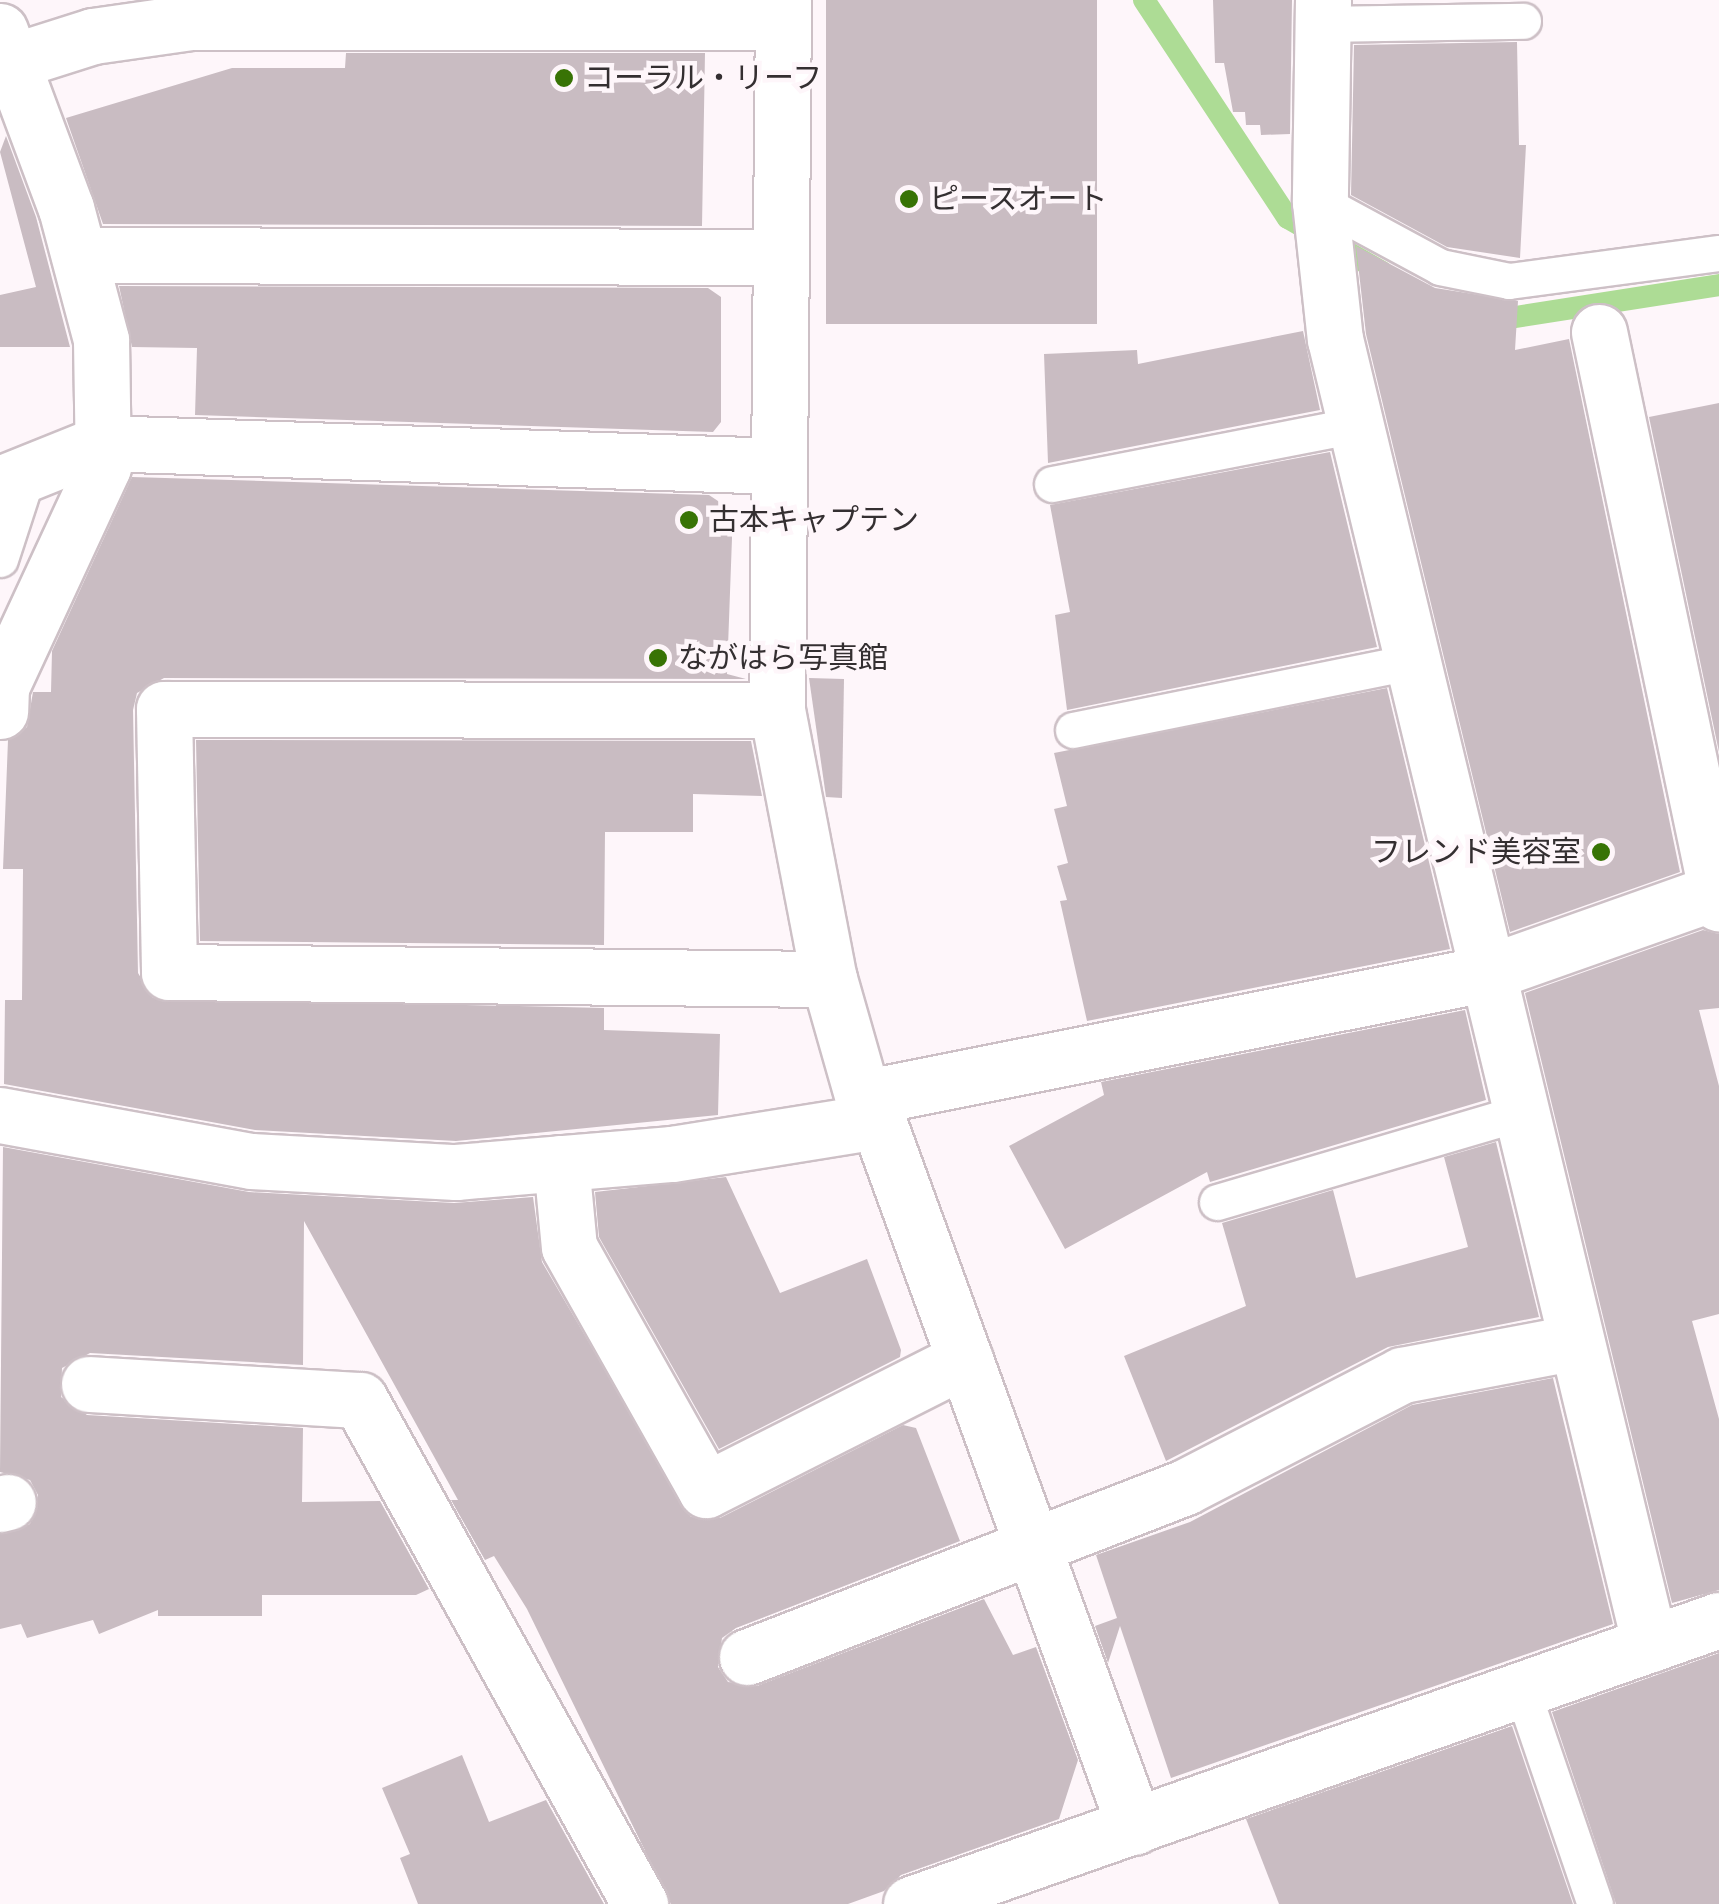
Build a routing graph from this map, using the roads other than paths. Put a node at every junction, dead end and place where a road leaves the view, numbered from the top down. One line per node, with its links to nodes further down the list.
1 (783, 11): 3 (street); 9 (street)
2 (1323, 12): 4 (lane); 6 (street)
3 (152, 13): 5 (street)
4 (1523, 21)
5 (6, 46): 8 (street)
6 (1323, 231): 7 (lane); 11 (street)
7 (1719, 253)
8 (79, 255): 9 (street); 12 (street)
9 (780, 257): 13 (street)
10 (1598, 332): 21 (street)
11 (1355, 425): 15 (lane); 17 (street)
12 (102, 444): 13 (street); 14 (street); 19 (street)
13 (779, 466): 18 (street)
14 (14, 479): 16 (lane)
15 (1052, 484)
16 (0, 559)
17 (1411, 662): 20 (lane); 22 (street)
18 (777, 710): 23 (street); 23 (street)
19 (0, 711)
20 (1072, 730)
21 (1718, 896): 22 (street)
22 (1484, 974): 24 (street); 25 (street)
23 (829, 979): 24 (street)
24 (871, 1110): 27 (street); 30 (street)
25 (1519, 1112): 28 (lane); 29 (street)
26 (0, 1115): 27 (street)
27 (562, 1162): 30 (street)
28 (1217, 1202)
29 (1576, 1342): 32 (street); 34 (street)
30 (964, 1359): 32 (street)
31 (90, 1384): 39 (street)
32 (1033, 1548): 35 (street); 37 (street)
33 (1719, 1620): 34 (street)
34 (1650, 1645): 36 (street)
35 (747, 1657)
36 (1522, 1690): 37 (street); 41 (lane)
37 (1136, 1826): 38 (street)
38 (989, 1891): 40 (street)
39 (640, 1904)
40 (911, 1904)
41 (1595, 1904)

